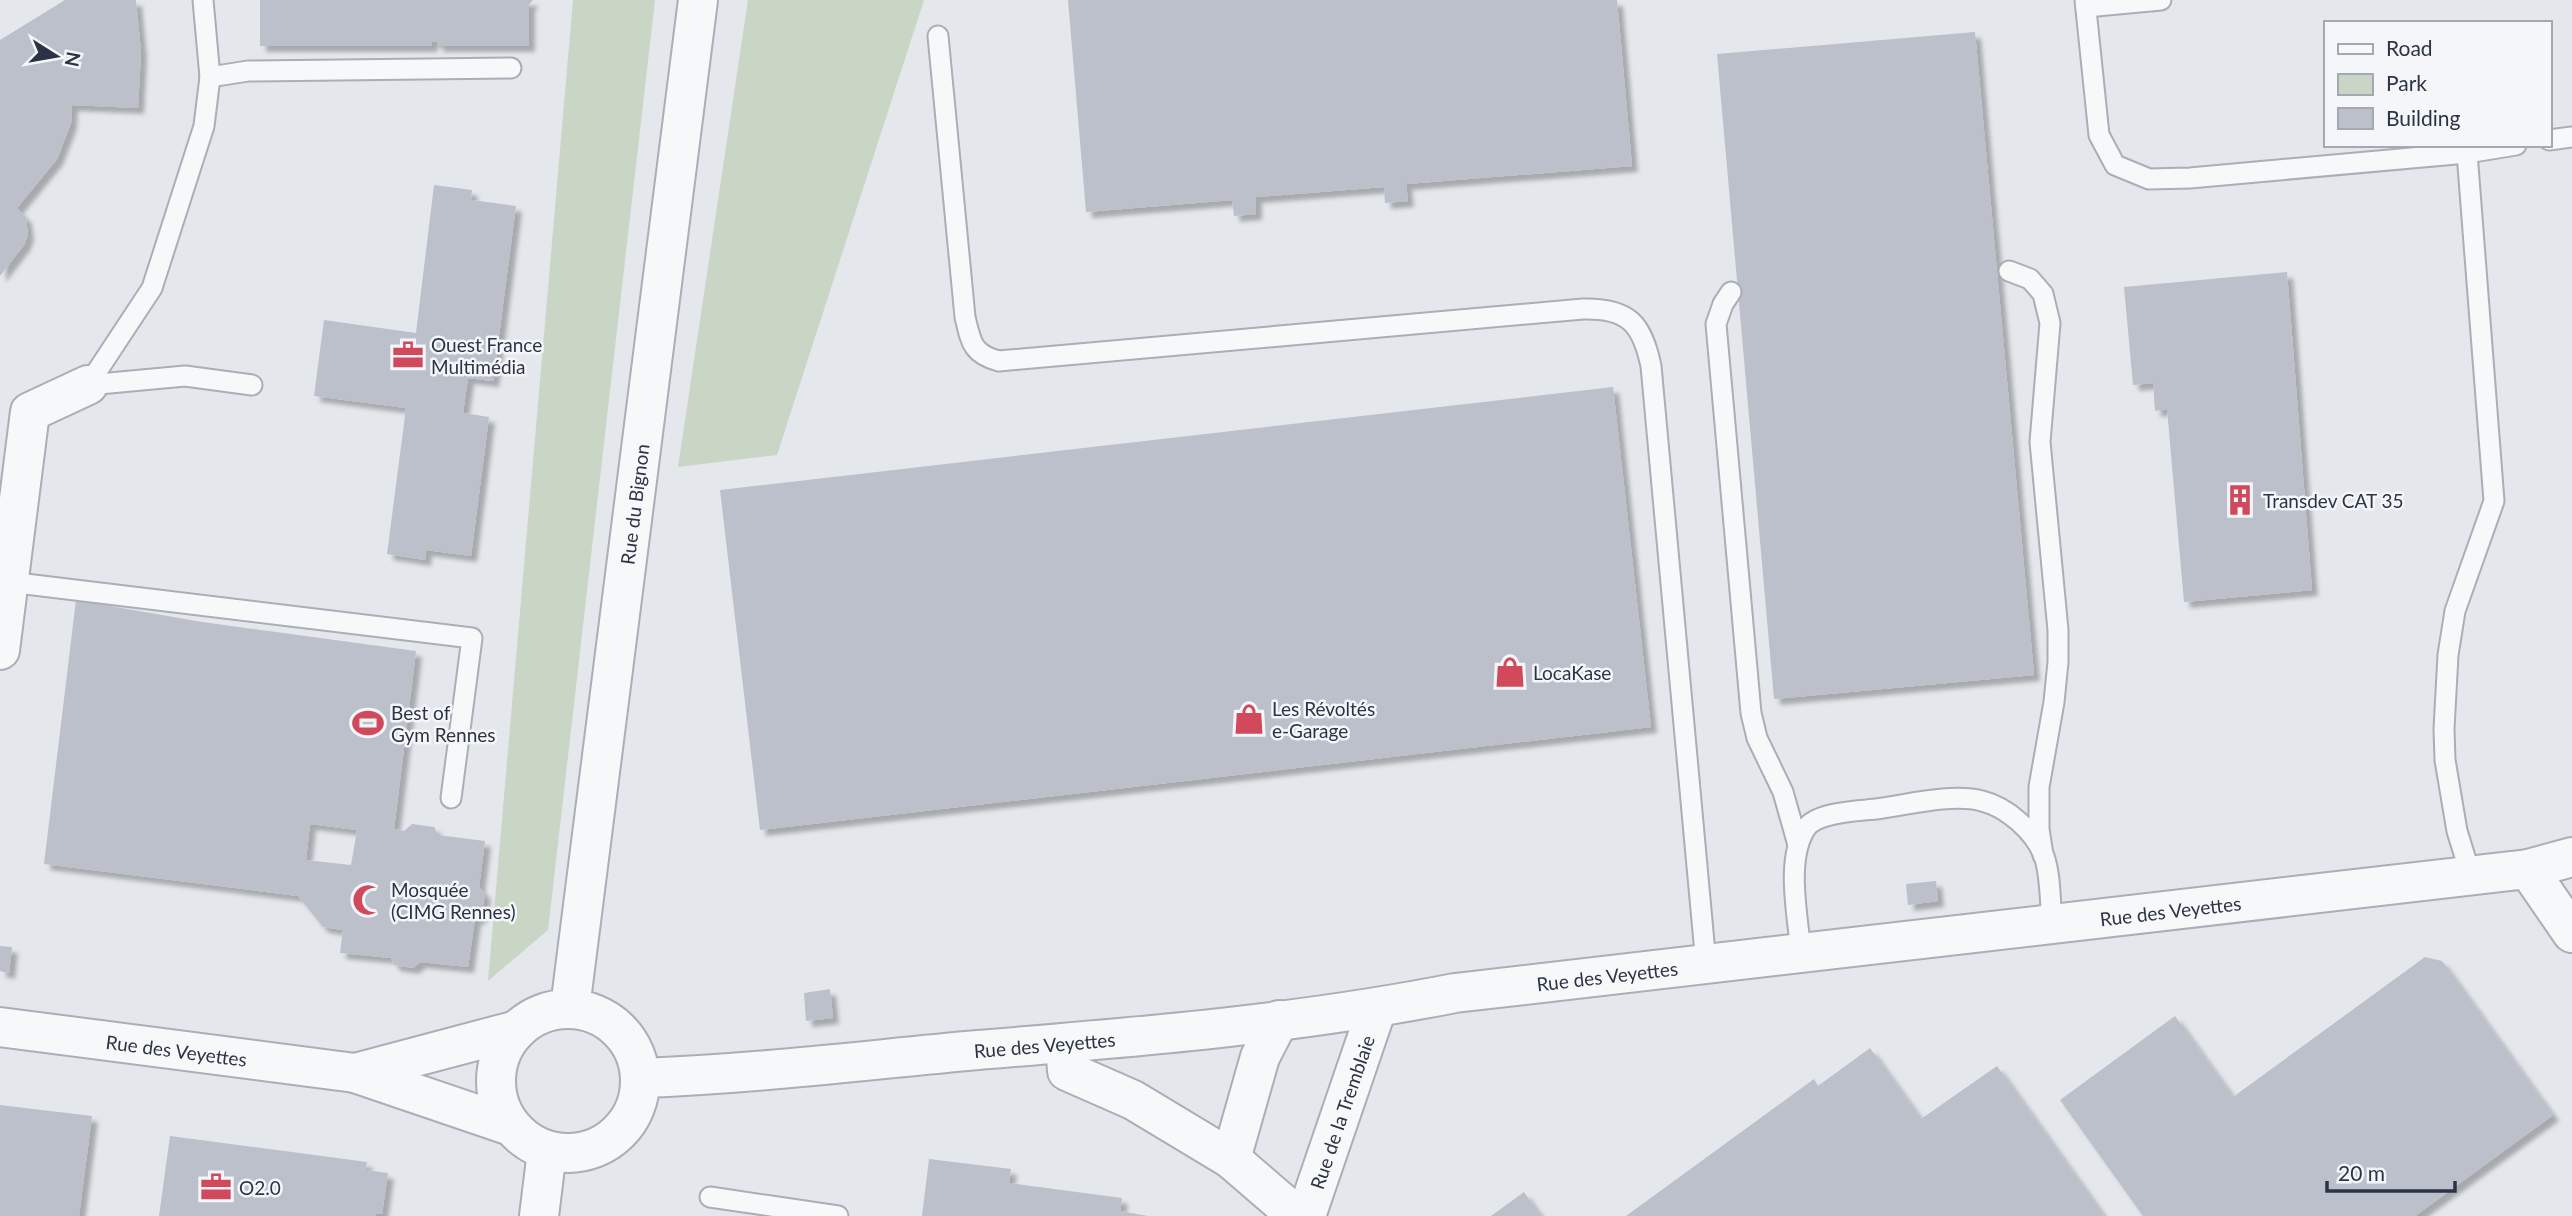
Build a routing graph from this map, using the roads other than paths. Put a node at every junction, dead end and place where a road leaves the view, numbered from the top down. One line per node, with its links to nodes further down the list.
1 (698, 0): 28 (street, Rue du Bignon)
2 (2161, 0): 4 (lane)
3 (203, 1): 7 (lane)
4 (2085, 4): 11 (lane)
5 (938, 36): 27 (lane)
6 (511, 68): 7 (lane)
7 (210, 77): 14 (lane)
8 (2572, 137): 9 (lane)
9 (2551, 140)
10 (2504, 147): 11 (lane)
11 (2467, 153): 23 (lane)
12 (2008, 271): 20 (lane)
13 (1731, 292): 19 (lane)
14 (88, 384): 15 (lane); 16 (street)
15 (252, 385)
16 (9, 582): 17 (street); 18 (lane)
17 (0, 650)
18 (451, 798)
19 (1798, 845): 20 (lane); 26 (lane)
20 (2043, 855): 24 (lane)
21 (2572, 857): 22 (street, Rue des Veyettes)
22 (2528, 869): 23 (street, Rue des Veyettes); 25 (street)
23 (2471, 876): 24 (street, Rue des Veyettes)
24 (2052, 925): 26 (street, Rue des Veyettes)
25 (2572, 933)
26 (1801, 953): 27 (street, Rue des Veyettes)
27 (1706, 964): 29 (street, Rue des Veyettes)
28 (570, 1008): 32 (street); 35 (street)
29 (1377, 1008): 30 (street, Rue des Veyettes); 43 (street, Rue de la Tremblaie)
30 (1279, 1020): 33 (street, Rue des Veyettes); 38 (street)
31 (0, 1027): 34 (street, Rue des Veyettes)
32 (517, 1030): 34 (street, Rue des Veyettes); 36 (street)
33 (1065, 1043): 35 (street, Rue des Veyettes); 38 (street, Rue de la Tremblaie)
34 (355, 1073): 36 (street, Rue des Veyettes)
35 (640, 1078): 37 (street)
36 (511, 1126): 37 (street)
37 (547, 1151): 40 (street)
38 (1231, 1159): 42 (street, Rue de la Tremblaie)
39 (710, 1197): 41 (lane)
40 (539, 1216)
41 (838, 1216)
42 (1297, 1216)
43 (1306, 1216)

